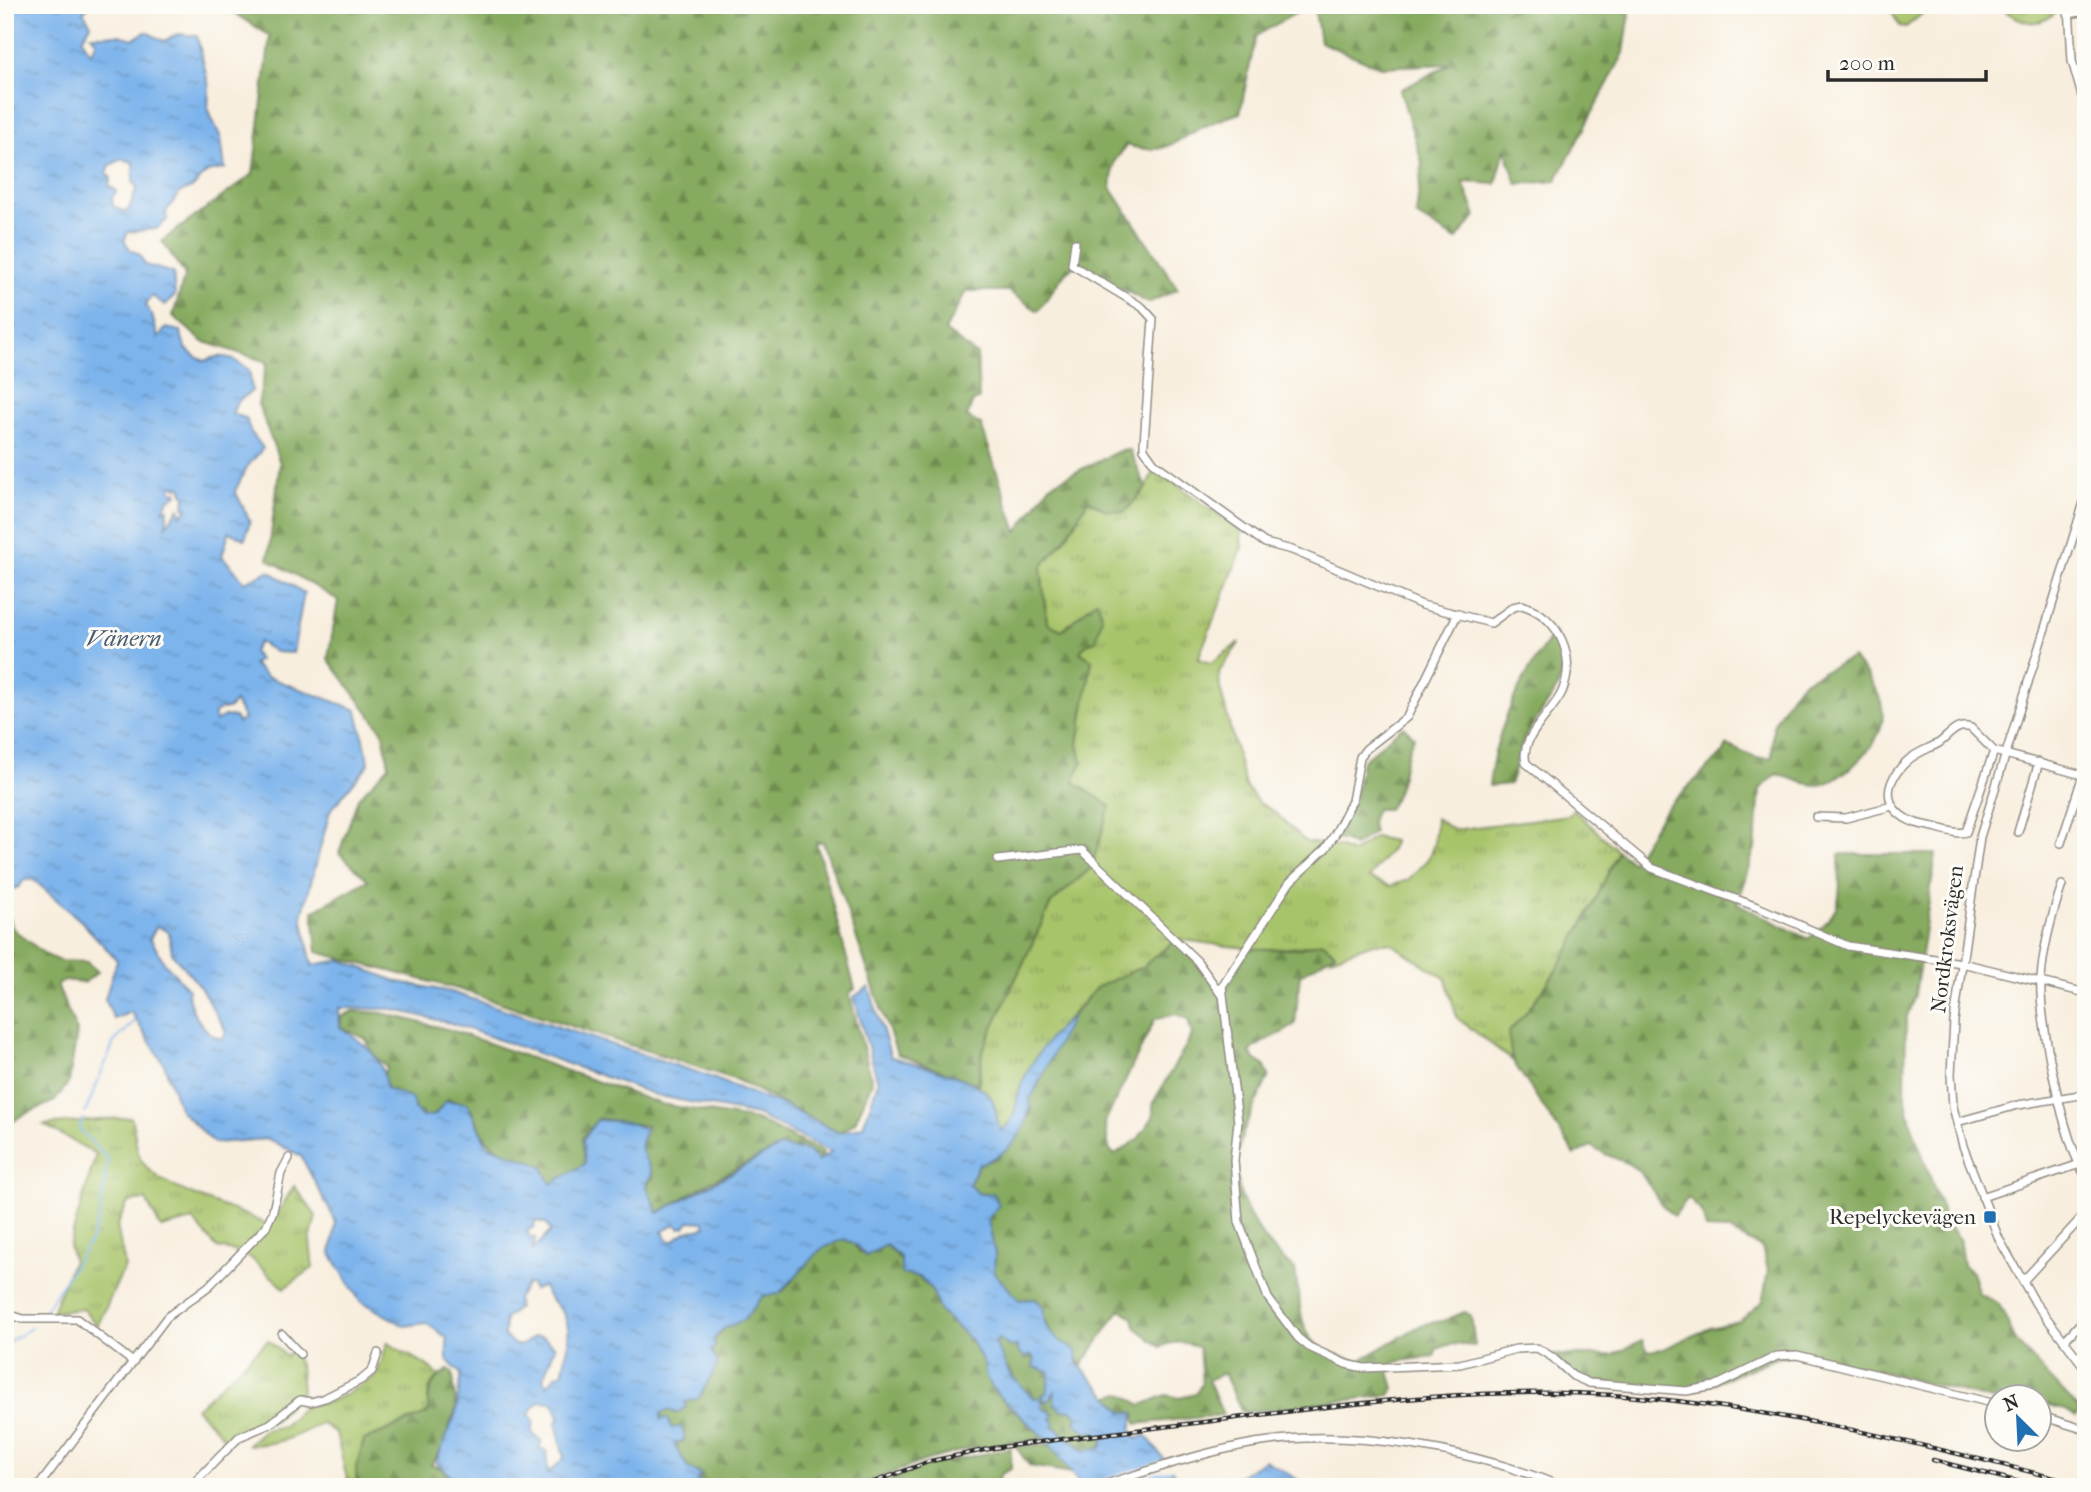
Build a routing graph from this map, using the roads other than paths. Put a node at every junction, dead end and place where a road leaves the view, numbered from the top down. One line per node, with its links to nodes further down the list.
1 (2069, 5): 3 (street)
2 (2086, 11): 3 (street)
3 (2068, 14): 4 (street)
4 (2086, 110)
5 (1075, 243): 7 (street)
6 (2086, 496): 9 (street, Nordkroksvägen)
7 (1458, 613): 18 (street); 21 (street)
8 (1994, 751): 9 (street); 12 (street); 12 (street)
9 (2005, 753): 10 (street); 18 (street, Nordkroksvägen)
10 (2039, 762): 11 (street); 14 (street)
11 (2084, 776): 15 (street)
12 (1892, 806): 13 (street)
13 (1816, 817)
14 (2018, 832)
15 (2061, 844)
16 (998, 860): 21 (street)
17 (2062, 885): 19 (street)
18 (1962, 963): 19 (street); 24 (street, Nordkroksvägen)
19 (2040, 982): 20 (street); 23 (street)
20 (2086, 993)
21 (1221, 994): 39 (street)
22 (2086, 1094): 23 (street)
23 (2060, 1098): 24 (street); 26 (street)
24 (1957, 1122): 28 (street, Nordkroksvägen)
25 (289, 1158): 37 (street)
26 (2082, 1163): 27 (street); 28 (street)
27 (2086, 1176)
28 (1982, 1197): 30 (street, Nordkroksvägen)
29 (2086, 1213): 30 (street)
30 (2023, 1281): 34 (street, Nordkroksvägen)
31 (5, 1313): 37 (street)
32 (2086, 1317): 34 (street)
33 (282, 1334): 36 (street)
34 (2064, 1341): 38 (street, Nordkroksvägen)
35 (378, 1353): 43 (street)
36 (300, 1354)
37 (134, 1362): 42 (street)
38 (2086, 1368)
39 (1982, 1400)
40 (2052, 1419): 41 (street)
41 (2086, 1430)
42 (38, 1487)
43 (190, 1487)
44 (1097, 1487): 45 (street)
45 (1563, 1487)

